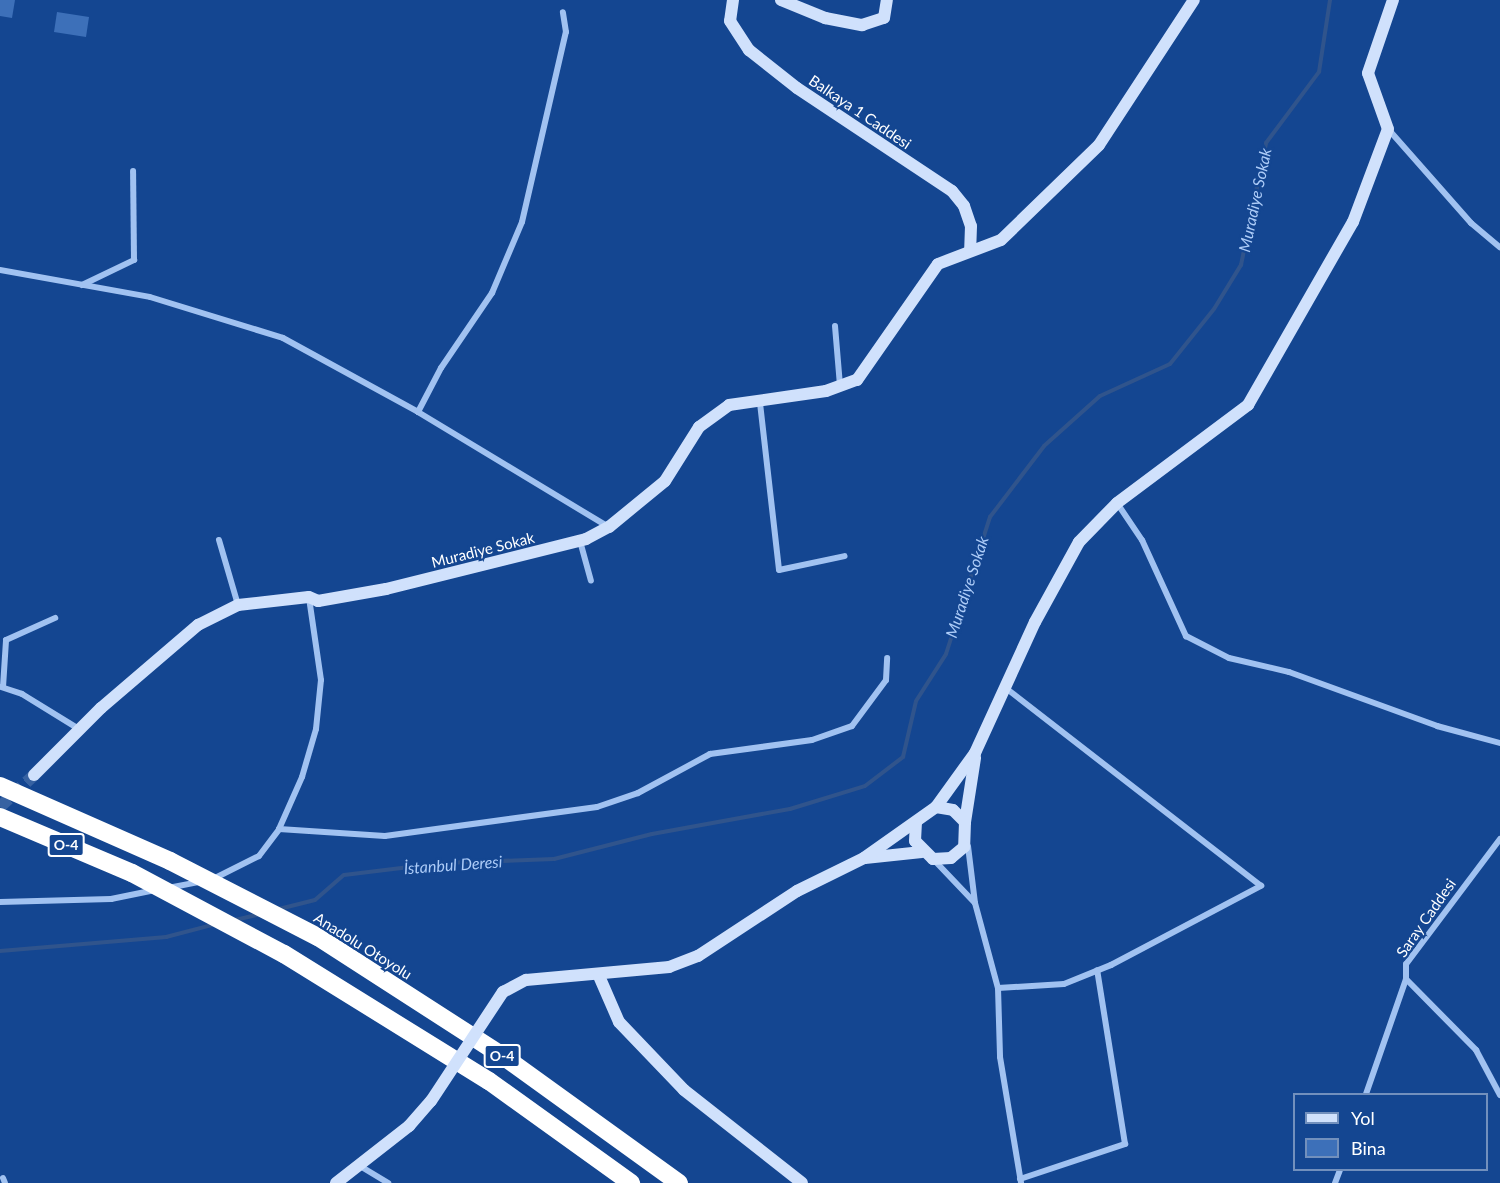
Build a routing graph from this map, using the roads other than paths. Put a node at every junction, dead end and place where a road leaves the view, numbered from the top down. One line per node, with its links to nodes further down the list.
1 (733, 0): 10 (street, Balkaya 1 Caddesi)
2 (781, 0): 3 (street)
3 (887, 0)
4 (1194, 0): 10 (street, Muradiye Sokak)
5 (1393, 0): 7 (street)
6 (563, 12): 16 (street)
7 (1388, 129): 9 (street); 17 (street)
8 (133, 171): 12 (street)
9 (1500, 247)
10 (970, 250): 14 (street, Muradiye Sokak)
11 (0, 270): 12 (street)
12 (81, 286): 16 (street)
13 (835, 326): 14 (street)
14 (840, 386): 15 (street, Muradiye Sokak)
15 (760, 403): 18 (street, Muradiye Sokak); 21 (street)
16 (418, 412): 18 (street)
17 (1117, 503): 28 (street); 30 (street)
18 (609, 527): 20 (street, Muradiye Sokak)
19 (219, 540): 24 (street)
20 (580, 541): 22 (street); 23 (street, Muradiye Sokak)
21 (845, 556)
22 (591, 581)
23 (309, 597): 24 (street, Muradiye Sokak); 38 (street)
24 (238, 605): 29 (street, Muradiye Sokak)
25 (55, 618): 27 (street)
26 (887, 658): 38 (street)
27 (2, 687): 29 (street)
28 (1007, 689): 31 (street); 45 (street)
29 (79, 729): 32 (street, Muradiye Sokak)
30 (1500, 743)
31 (975, 753): 34 (street); 36 (street)
32 (34, 775)
33 (0, 786): 56 (highway, Anadolu Otoyolu / O-4, bridge)
34 (936, 807): 36 (street); 37 (street)
35 (0, 817): 55 (highway, O-4, bridge)
36 (965, 822): 39 (street)
37 (916, 823): 41 (street); 42 (street)
38 (279, 829): 43 (street)
39 (967, 839): 41 (street); 44 (street)
40 (1500, 839): 47 (street, Saray Caddesi)
41 (928, 856): 42 (street); 44 (street)
42 (864, 858): 46 (street)
43 (0, 902)
44 (975, 903): 48 (street)
45 (1097, 970): 48 (street); 52 (street)
46 (599, 976): 51 (street, bridge); 57 (street)
47 (1406, 979): 49 (street); 50 (street, Saray Caddesi)
48 (998, 988): 52 (street)
49 (1367, 1093)
50 (1500, 1095)
51 (360, 1166): 53 (street); 54 (street)
52 (1020, 1181)
53 (336, 1183)
54 (388, 1183)
55 (631, 1183)
56 (680, 1183)
57 (802, 1183)

